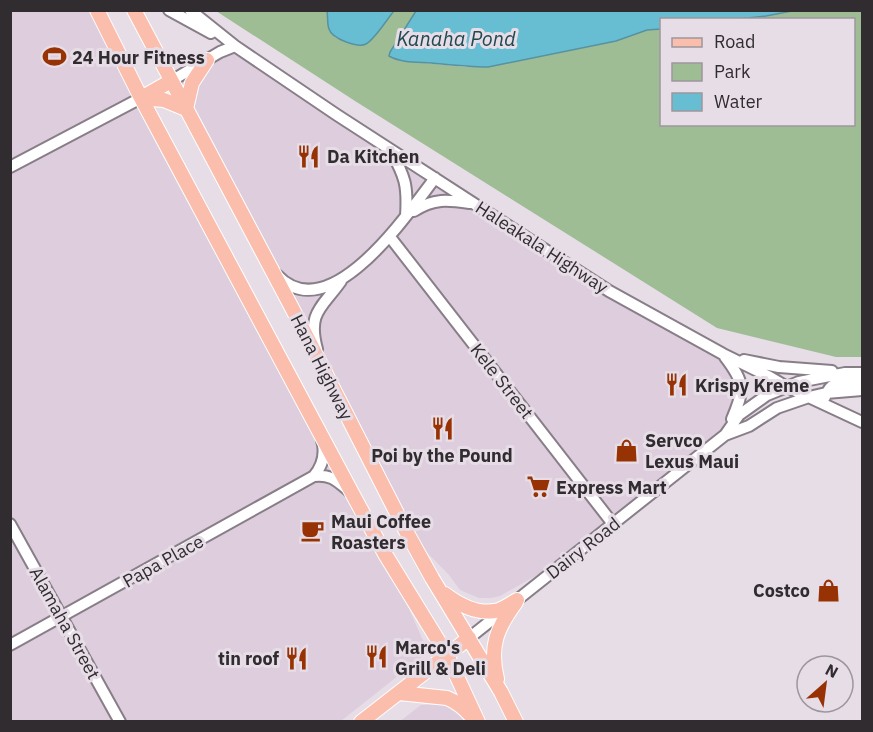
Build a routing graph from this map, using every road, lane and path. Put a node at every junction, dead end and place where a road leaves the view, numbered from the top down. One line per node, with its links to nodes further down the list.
1 (97, 10): 8 (main road, Hana Highway)
2 (134, 10): 7 (main road, Hana Highway)
3 (169, 10): 5 (street, Haleakala Highway)
4 (190, 10): 5 (street, Haleakala Highway)
5 (235, 46): 6 (street); 10 (street, Haleakala Highway)
6 (207, 60): 7 (street); 9 (main road)
7 (171, 81): 8 (main road); 9 (main road, Hana Highway)
8 (141, 98): 9 (main road); 11 (street); 28 (main road, Hana Highway)
9 (186, 110): 16 (main road, Hana Highway)
10 (389, 148): 12 (street, Haleakala Highway); 14 (street)
11 (10, 167)
12 (435, 178): 13 (street, Haleakala Highway); 14 (street)
13 (476, 204): 14 (street); 18 (street, Haleakala Highway)
14 (406, 216): 15 (street)
15 (390, 237): 17 (street); 33 (street, Kele Street)
16 (271, 268): 17 (street); 19 (main road, Hana Highway)
17 (343, 278): 19 (street)
18 (723, 354): 20 (street); 23 (street, Haleakala Highway); 29 (street)
19 (320, 362): 34 (main road, Hana Highway)
20 (845, 373): 21 (street); 23 (street, Dairy Road)
21 (862, 373)
22 (862, 382): 26 (street)
23 (787, 387): 25 (street, Haleakala Highway); 29 (street, Dairy Road)
24 (862, 390): 26 (street)
25 (809, 396): 26 (street, Haleakala Highway); 29 (street, Dairy Road)
26 (825, 398): 27 (street, Haleakala Highway)
27 (862, 422)
28 (320, 434): 30 (street); 31 (main road, Hana Highway)
29 (725, 435): 33 (street, Dairy Road)
30 (314, 476): 31 (street); 36 (street, Papa Place)
31 (352, 493): 39 (main road, Hana Highway)
32 (10, 524): 36 (street, Alamaha Street)
33 (614, 524): 35 (street, Dairy Road)
34 (432, 578): 35 (main road); 37 (main road, Hana Highway)
35 (517, 600): 37 (street, Dairy Road); 40 (main road)
36 (63, 617): 38 (street, Papa Place); 42 (street, Alamaha Street)
37 (469, 638): 39 (main road); 40 (main road, Hana Highway)
38 (10, 645)
39 (447, 655): 41 (main road); 44 (main road, Hana Highway)
40 (501, 692): 45 (main road, Hana Highway)
41 (399, 693): 43 (main road); 44 (main road)
42 (120, 722)
43 (360, 722)
44 (476, 722)
45 (516, 722)

